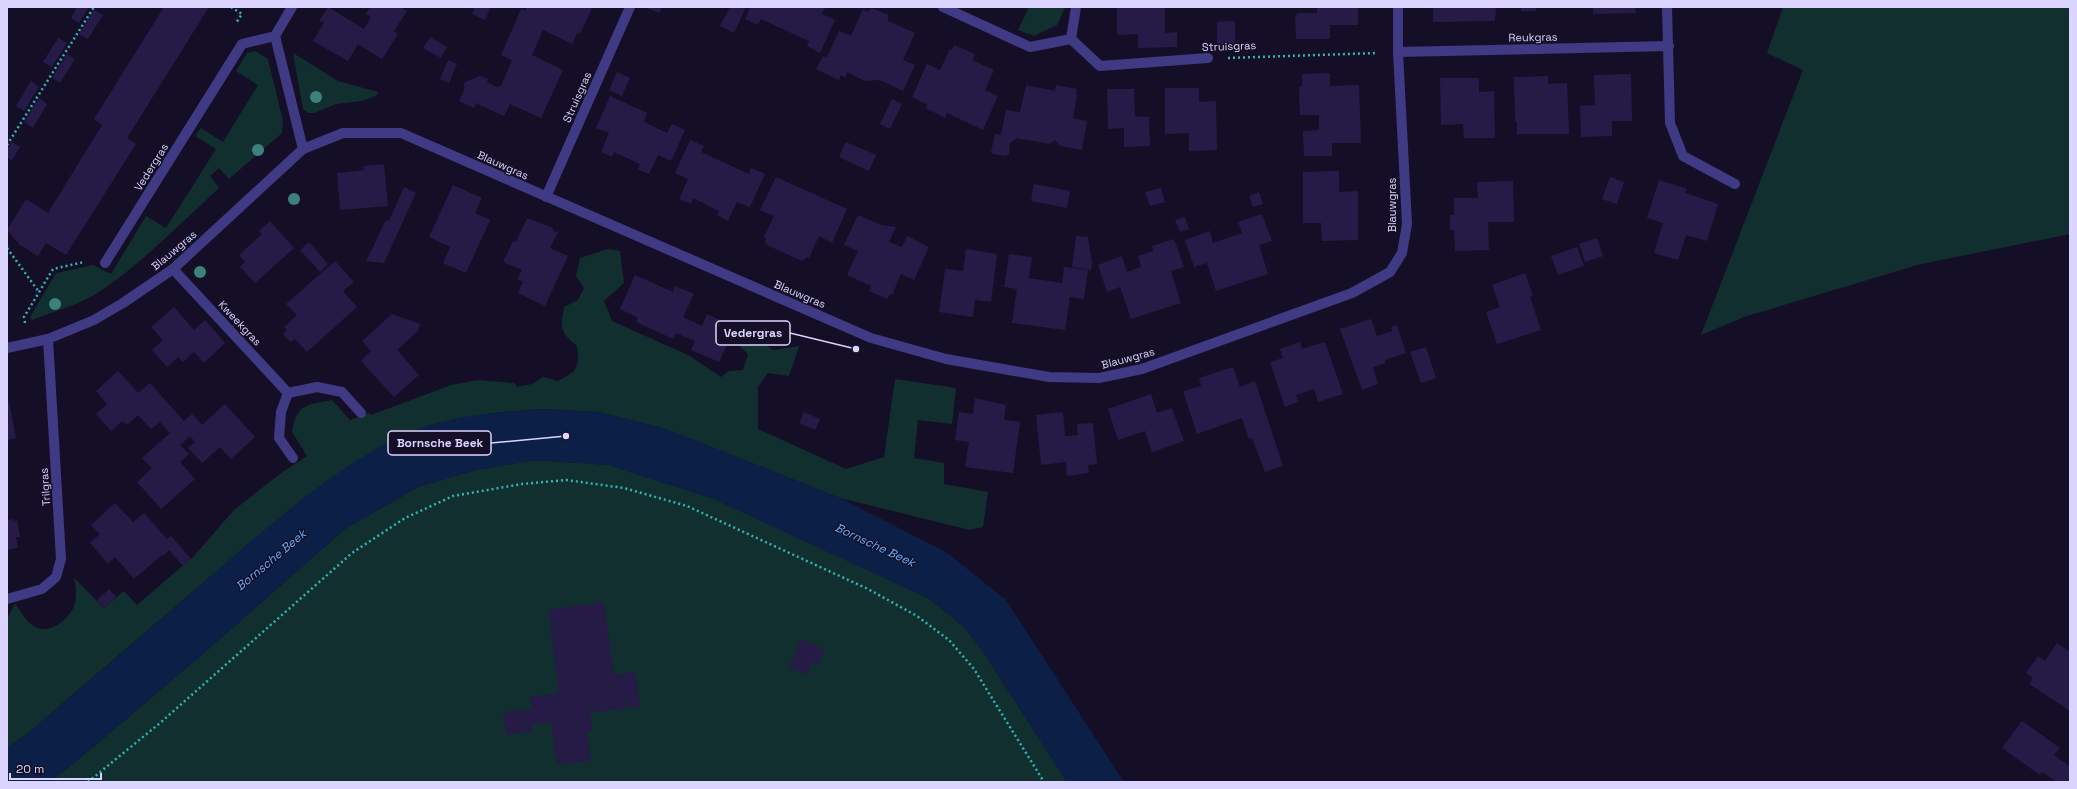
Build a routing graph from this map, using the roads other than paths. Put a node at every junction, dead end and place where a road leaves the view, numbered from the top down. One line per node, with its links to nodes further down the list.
1 (292, 7): 7 (street)
2 (630, 7): 14 (street, Struisgras)
3 (944, 7): 8 (street)
4 (1076, 7): 8 (street)
5 (1398, 7): 10 (street, Blauwgras)
6 (1667, 7): 9 (street)
7 (275, 36): 12 (street); 15 (street, Vedergras)
8 (1071, 39): 11 (street, Struisgras)
9 (1669, 46): 10 (street, Reukgras); 13 (street)
10 (1398, 52): 14 (street, Blauwgras)
11 (1208, 58)
12 (303, 149): 14 (street, Blauwgras); 16 (street, Blauwgras)
13 (1735, 184)
14 (546, 197)
15 (105, 263)
16 (173, 269): 17 (street, Blauwgras); 19 (street, Kweekgras)
17 (48, 339): 18 (street, Blauwgras); 22 (street, Trilgras)
18 (7, 348)
19 (288, 393): 20 (street); 21 (street)
20 (361, 413)
21 (293, 458)
22 (7, 599)

